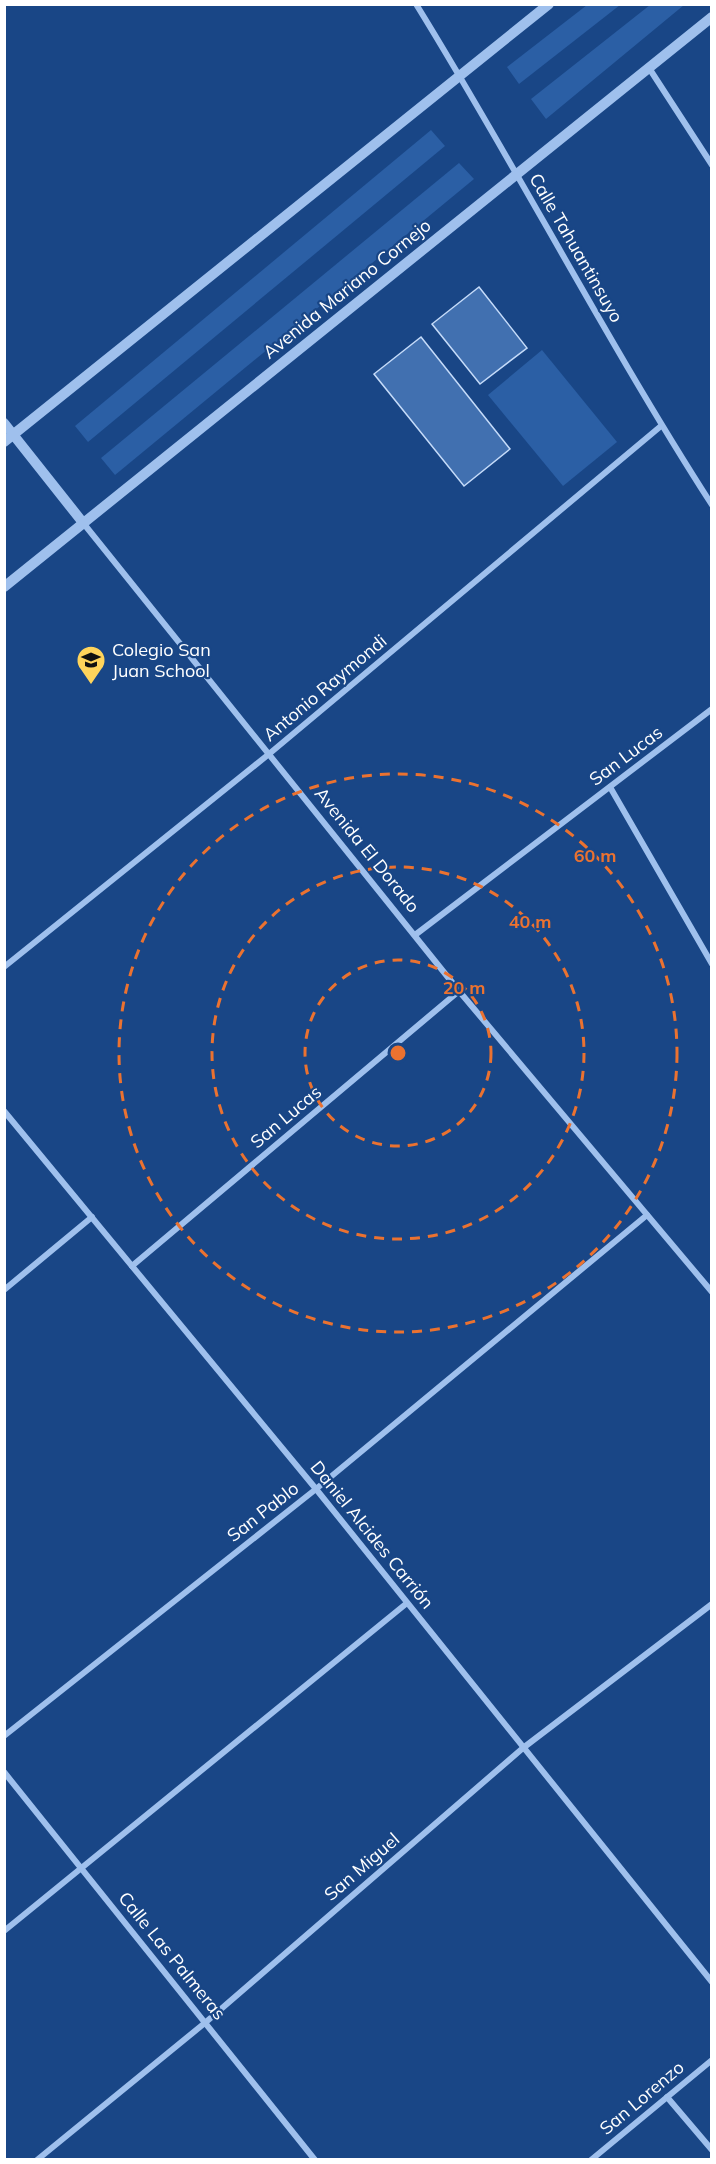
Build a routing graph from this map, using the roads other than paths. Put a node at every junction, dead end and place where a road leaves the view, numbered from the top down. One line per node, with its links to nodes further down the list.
1 (416, 4): 5 (street, Calle Tahuantinsuyo)
2 (549, 4): 5 (street)
3 (711, 17): 4 (street, Avenida Mariano Cornejo)
4 (649, 68): 6 (street); 7 (street, Avenida Mariano Cornejo)
5 (461, 77): 7 (street, Calle Tahuantinsuyo); 10 (street)
6 (711, 165)
7 (516, 174): 9 (street, Calle Tahuantinsuyo); 13 (street, Avenida Mariano Cornejo)
8 (4, 423): 10 (street, Avenida El Dorado)
9 (661, 426): 12 (street, Calle Tahuantinsuyo); 16 (street, Antonio Raymondi)
10 (14, 434): 11 (street); 13 (street, Avenida El Dorado)
11 (4, 442)
12 (711, 505)
13 (84, 524): 14 (street, Avenida Mariano Cornejo); 16 (street, Avenida El Dorado)
14 (4, 587)
15 (711, 709): 17 (street, San Lucas)
16 (270, 754): 18 (street, Avenida El Dorado); 20 (street, Antonio Raymondi)
17 (610, 787): 18 (street, San Lucas); 19 (street)
18 (415, 935): 21 (street, Avenida El Dorado)
19 (711, 964)
20 (4, 967)
21 (459, 991): 23 (street, Avenida El Dorado); 25 (street, San Lucas)
22 (4, 1111): 24 (street, Daniel Alcides Carrión)
23 (646, 1215): 27 (street, Avenida El Dorado); 28 (street, San Pablo)
24 (92, 1217): 25 (street, Daniel Alcides Carrión); 26 (street)
25 (132, 1266): 28 (street, Daniel Alcides Carrión)
26 (4, 1290)
27 (711, 1292)
28 (316, 1489): 29 (street, Daniel Alcides Carrión); 31 (street, San Pablo)
29 (407, 1603): 32 (street, Daniel Alcides Carrión); 34 (street)
30 (711, 1604): 32 (street, San Miguel)
31 (4, 1736)
32 (523, 1748): 36 (street, Daniel Alcides Carrión); 37 (street, San Miguel)
33 (4, 1772): 34 (street, Calle Las Palmeras)
34 (81, 1867): 35 (street); 37 (street, Calle Las Palmeras)
35 (4, 1931)
36 (711, 1982)
37 (206, 2022): 41 (street, San Miguel); 42 (street, Calle Las Palmeras)
38 (711, 2060): 39 (street, San Lorenzo)
39 (667, 2097): 40 (street); 43 (street, San Lorenzo)
40 (711, 2150)
41 (36, 2160)
42 (315, 2160)
43 (591, 2160)

